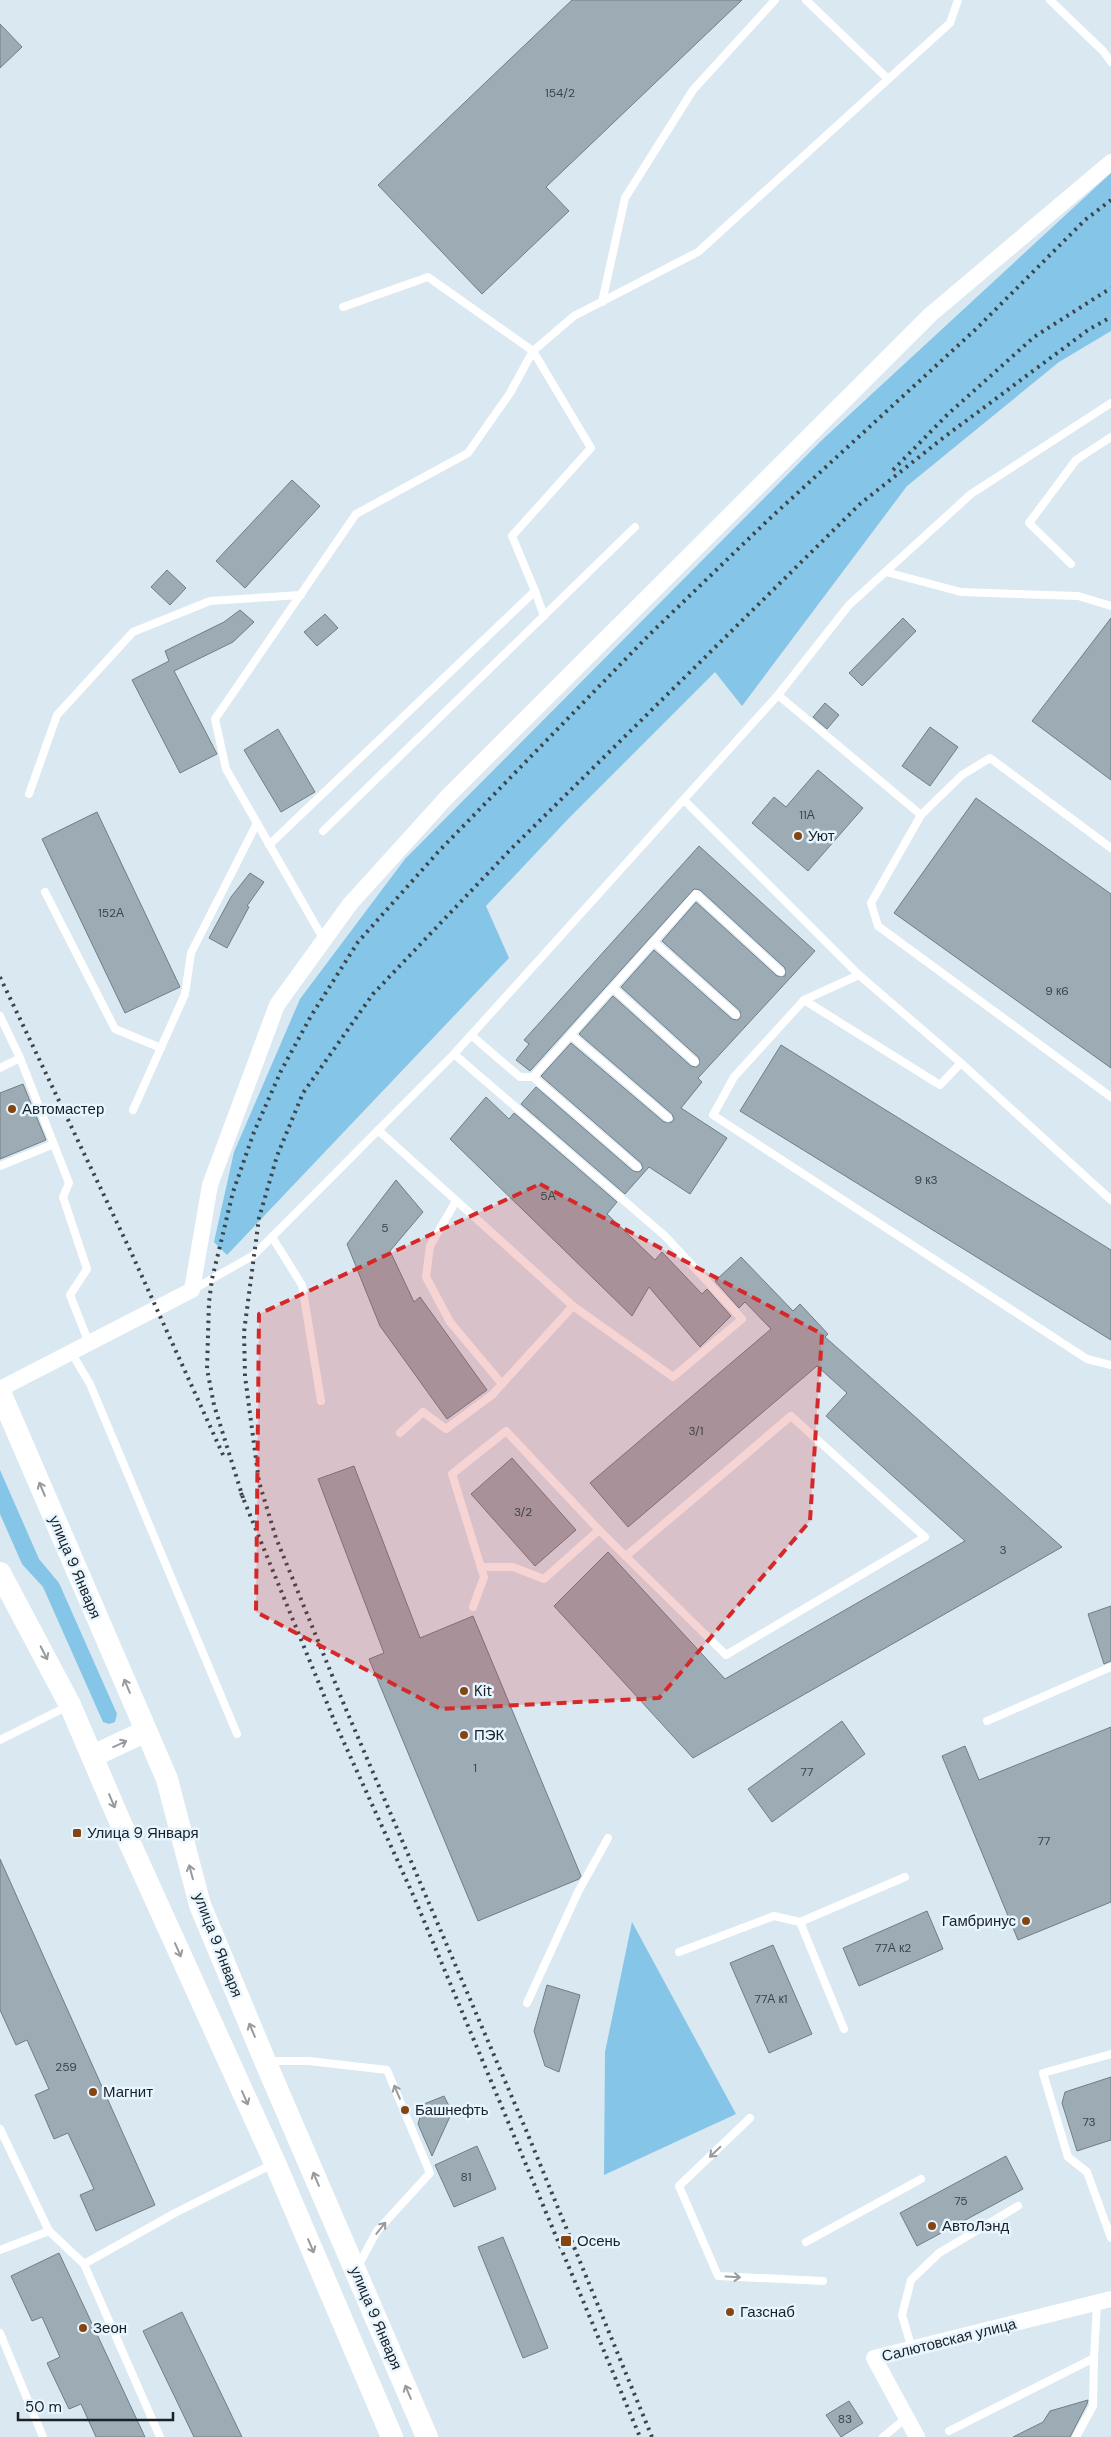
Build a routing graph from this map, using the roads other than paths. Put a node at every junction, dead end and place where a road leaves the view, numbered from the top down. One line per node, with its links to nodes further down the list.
1 (775, 0): 8 (lane)
2 (806, 0): 6 (lane)
3 (958, 0): 6 (lane)
4 (1050, 0): 5 (lane)
5 (1111, 62)
6 (888, 79): 8 (lane)
7 (1111, 162): 29 (street)
8 (602, 302): 10 (lane)
9 (343, 307): 10 (lane)
10 (534, 351): 16 (lane); 17 (lane)
11 (1111, 402): 15 (lane)
12 (1111, 437): 14 (lane)
13 (635, 527): 19 (lane)
14 (1071, 564)
15 (886, 572): 18 (lane); 20 (lane)
16 (535, 591): 19 (lane); 26 (lane)
17 (301, 595): 21 (lane); 24 (lane)
18 (1111, 606)
19 (544, 616): 25 (lane)
20 (778, 695): 22 (lane); 23 (lane)
21 (29, 794)
22 (684, 800): 32 (lane); 37 (lane)
23 (921, 815): 27 (lane); 46 (lane)
24 (257, 823): 26 (lane); 39 (lane)
25 (323, 831)
26 (269, 845): 29 (lane)
27 (1111, 848)
28 (45, 892): 39 (lane)
29 (324, 940): 56 (street)
30 (654, 942): 31 (lane); 33 (lane); 35 (lane)
31 (781, 972)
32 (858, 974): 34 (lane); 43 (lane)
33 (613, 988): 38 (lane); 42 (lane)
34 (804, 1000): 43 (lane); 60 (lane)
35 (736, 1015)
36 (0, 1016): 41 (lane)
37 (471, 1035): 40 (lane); 45 (lane)
38 (571, 1035): 45 (lane); 48 (lane)
39 (161, 1048): 47 (lane)
40 (454, 1054): 49 (lane); 57 (lane)
41 (20, 1058): 44 (lane); 50 (lane)
42 (695, 1062)
43 (961, 1063): 53 (lane)
44 (0, 1068)
45 (533, 1077): 52 (lane)
46 (1111, 1097)
47 (133, 1110)
48 (668, 1118)
49 (378, 1130): 54 (lane); 55 (lane)
50 (54, 1144): 51 (lane); 58 (lane)
51 (0, 1166)
52 (637, 1167)
53 (1111, 1200)
54 (456, 1201): 57 (lane); 61 (lane)
55 (272, 1237): 56 (lane); 63 (lane)
56 (192, 1290): 58 (street)
57 (573, 1306): 61 (lane)
58 (89, 1343): 59 (street)
59 (71, 1352): 62 (street); 76 (lane)
60 (1111, 1365)
61 (502, 1384): 64 (lane)
62 (0, 1391): 75 (main road, улица 9 Января, one-way to 62)
63 (321, 1402)
64 (400, 1433)
65 (600, 1530): 66 (lane); 67 (lane); 67 (lane)
66 (626, 1556): 66 (lane)
67 (481, 1567): 70 (lane)
68 (0, 1573): 71 (main road)
69 (0, 1587): 71 (main road)
70 (474, 1607)
71 (21, 1610): 73 (main road, one-way to 73)
72 (1111, 1667): 74 (lane)
73 (70, 1705): 77 (lane); 78 (main road)
74 (987, 1721)
75 (146, 1731): 78 (main road, one-way to 75); 86 (main road, улица 9 Января, one-way to 75)
76 (237, 1734)
77 (0, 1740)
78 (93, 1756): 89 (main road, one-way to 89)
79 (608, 1838): 83 (lane)
80 (905, 1877): 81 (lane)
81 (800, 1922): 82 (lane); 84 (lane)
82 (679, 1952)
83 (527, 2003)
84 (844, 2029)
85 (1111, 2054): 92 (lane)
86 (265, 2061): 98 (main road, улица 9 Января, one-way to 86); 98 (lane, one-way to 86)
87 (750, 2118): 99 (lane, one-way to 99)
88 (0, 2129): 93 (lane)
89 (275, 2164): 97 (lane); 108 (main road, one-way to 108)
90 (921, 2179): 95 (lane)
91 (1018, 2206): 102 (lane)
92 (1109, 2225): 94 (lane)
93 (49, 2231): 96 (lane); 97 (lane)
94 (1111, 2238)
95 (806, 2242)
96 (0, 2250)
97 (84, 2264): 107 (lane)
98 (356, 2270): 109 (main road, улица 9 Января, one-way to 98)
99 (823, 2281)
100 (1104, 2301): 102 (street, Салютовская улица); 103 (lane)
101 (0, 2333): 106 (lane)
102 (912, 2349): 104 (street, Салютовская улица)
103 (1094, 2358): 105 (lane); 112 (lane)
104 (906, 2418): 110 (lane); 111 (street, Салютовская улица)
105 (949, 2430)
106 (43, 2437)
107 (160, 2437)
108 (392, 2437)
109 (428, 2437)
110 (882, 2437)
111 (917, 2437)
112 (1076, 2437)

